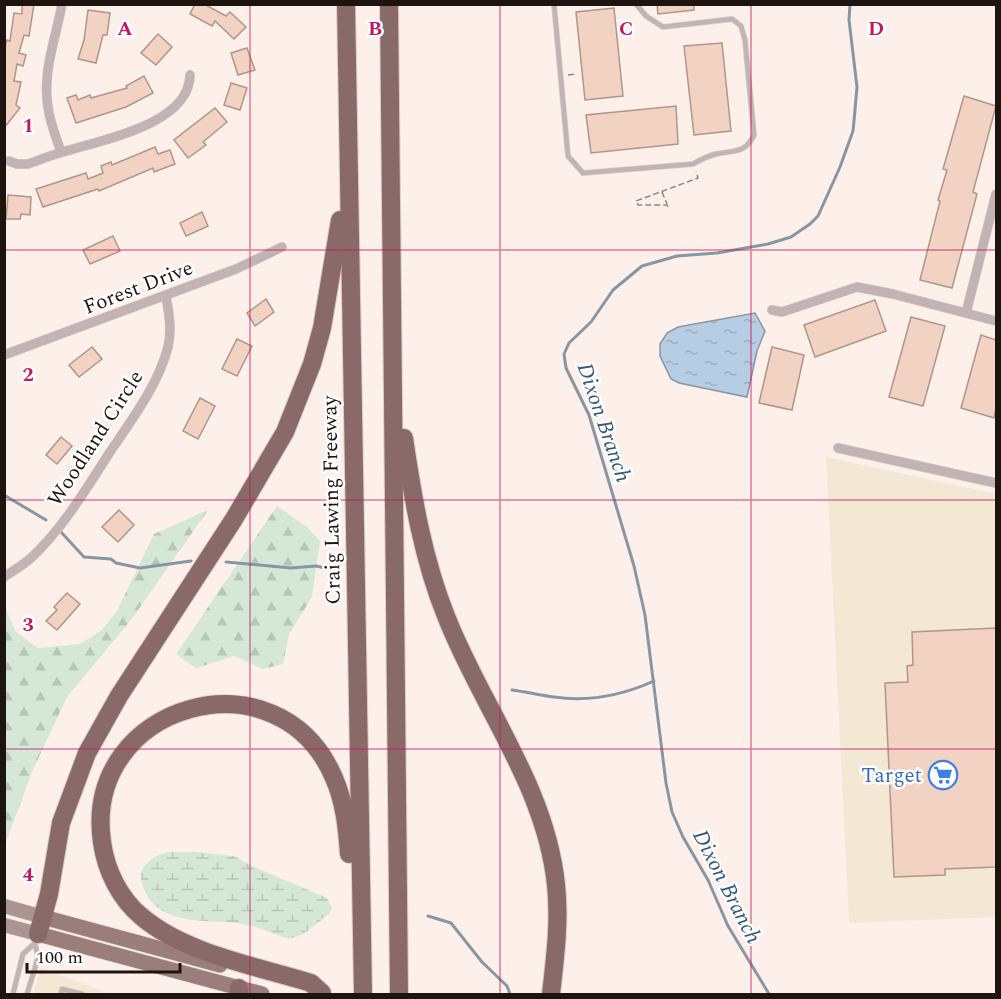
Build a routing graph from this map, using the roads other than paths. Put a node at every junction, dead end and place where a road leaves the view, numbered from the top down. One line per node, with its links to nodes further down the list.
1 (62, 4): 7 (street)
2 (346, 4): 9 (highway, Craig Lawing Freeway)
3 (389, 4): 17 (highway)
4 (554, 4): 5 (lane)
5 (636, 4)
6 (190, 75): 7 (street)
7 (61, 152): 8 (street)
8 (9, 161)
9 (348, 162): 21 (highway, Craig Lawing Freeway); 24 (highway)
10 (996, 194): 14 (street)
11 (282, 248): 12 (street, Forest Drive)
12 (166, 297): 16 (street, Forest Drive); 20 (street, Woodland Circle)
13 (772, 310): 14 (street)
14 (966, 313): 15 (street)
15 (996, 321)
16 (4, 355)
17 (394, 371): 33 (highway); 34 (highway)
18 (838, 448): 19 (street)
19 (996, 483)
20 (4, 577)
21 (360, 898): 31 (highway); 32 (highway, Craig Lawing Freeway)
22 (4, 906): 24 (main road)
23 (4, 925): 24 (main road)
24 (39, 931): 25 (main road); 26 (lane); 27 (lane); 31 (main road)
25 (239, 991): 30 (main road)
26 (13, 994)
27 (27, 994)
28 (61, 994): 29 (lane)
29 (82, 994)
30 (262, 994)
31 (324, 994)
32 (363, 994)
33 (399, 994)
34 (551, 994)

